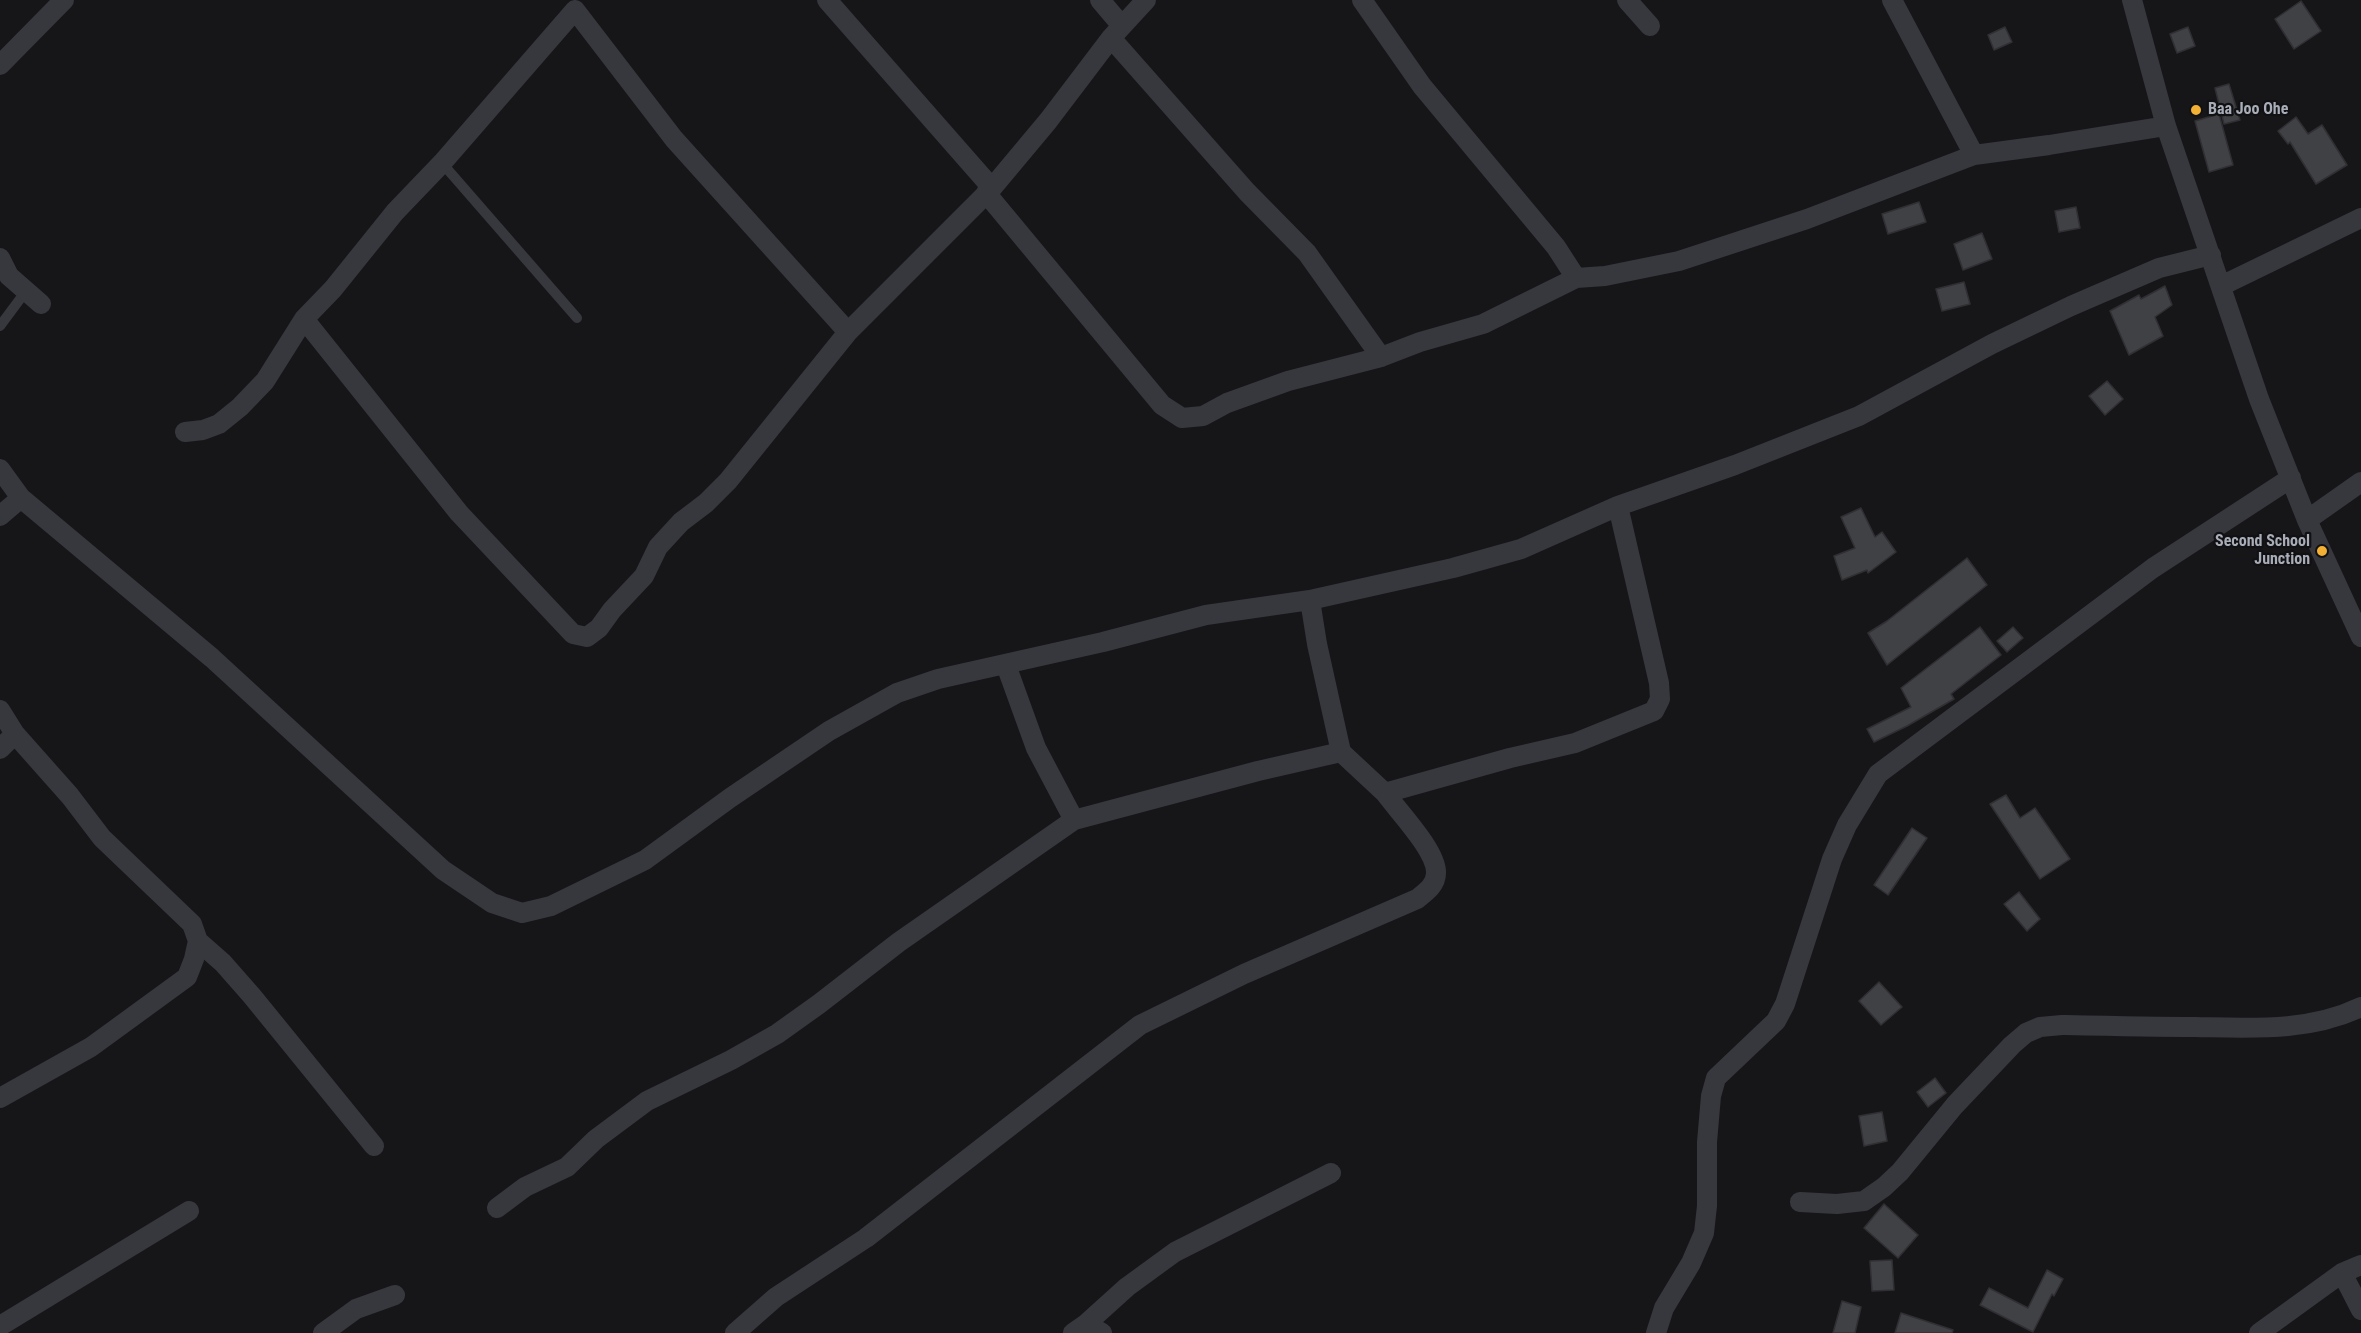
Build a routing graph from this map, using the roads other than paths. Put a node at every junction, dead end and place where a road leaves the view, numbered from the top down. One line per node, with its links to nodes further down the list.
1 (64, 0): 12 (street)
2 (827, 0): 16 (street)
3 (1100, 0): 11 (street)
4 (1146, 0): 11 (street)
5 (1362, 0): 20 (street)
6 (1627, 0): 10 (street)
7 (1892, 0): 14 (street)
8 (2132, 0): 13 (street)
9 (577, 3): 15 (street); 27 (street)
10 (1650, 26)
11 (1117, 32): 16 (street); 28 (street)
12 (0, 65)
13 (2166, 126): 14 (street); 18 (street)
14 (1974, 154): 20 (street)
15 (442, 163): 24 (lane); 25 (street)
16 (989, 190): 27 (street); 28 (street)
17 (2361, 218): 21 (street)
18 (2211, 255): 21 (street); 34 (street)
19 (0, 258): 22 (street)
20 (1576, 278): 28 (street)
21 (2221, 286): 31 (street)
22 (26, 291): 23 (street); 26 (lane)
23 (41, 304)
24 (577, 318)
25 (304, 319): 27 (street); 29 (street)
26 (0, 326)
27 (848, 332)
28 (1381, 357)
29 (185, 432)
30 (0, 469): 33 (street)
31 (2291, 478): 36 (street); 62 (street)
32 (2361, 482): 36 (street)
33 (21, 498): 35 (street); 39 (street)
34 (1618, 506): 37 (street); 44 (street)
35 (0, 516)
36 (2307, 520): 38 (street)
37 (1310, 600): 39 (street); 43 (street)
38 (2361, 637)
39 (1006, 665): 45 (street)
40 (0, 710): 41 (street)
41 (15, 734): 42 (street); 46 (street)
42 (0, 748)
43 (1341, 752): 44 (street); 45 (street)
44 (1385, 793): 61 (street)
45 (1074, 820): 52 (street)
46 (198, 941): 48 (street); 49 (street)
47 (2361, 1007): 51 (street)
48 (0, 1098)
49 (374, 1146)
50 (1331, 1173): 59 (street)
51 (1800, 1202)
52 (497, 1208)
53 (189, 1211): 58 (street)
54 (2361, 1265): 55 (street)
55 (2342, 1273): 57 (street); 63 (street)
56 (395, 1295): 60 (street)
57 (2361, 1310)
58 (0, 1326)
59 (1087, 1330)
60 (323, 1333)
61 (735, 1333)
62 (1656, 1333)
63 (2259, 1333)

